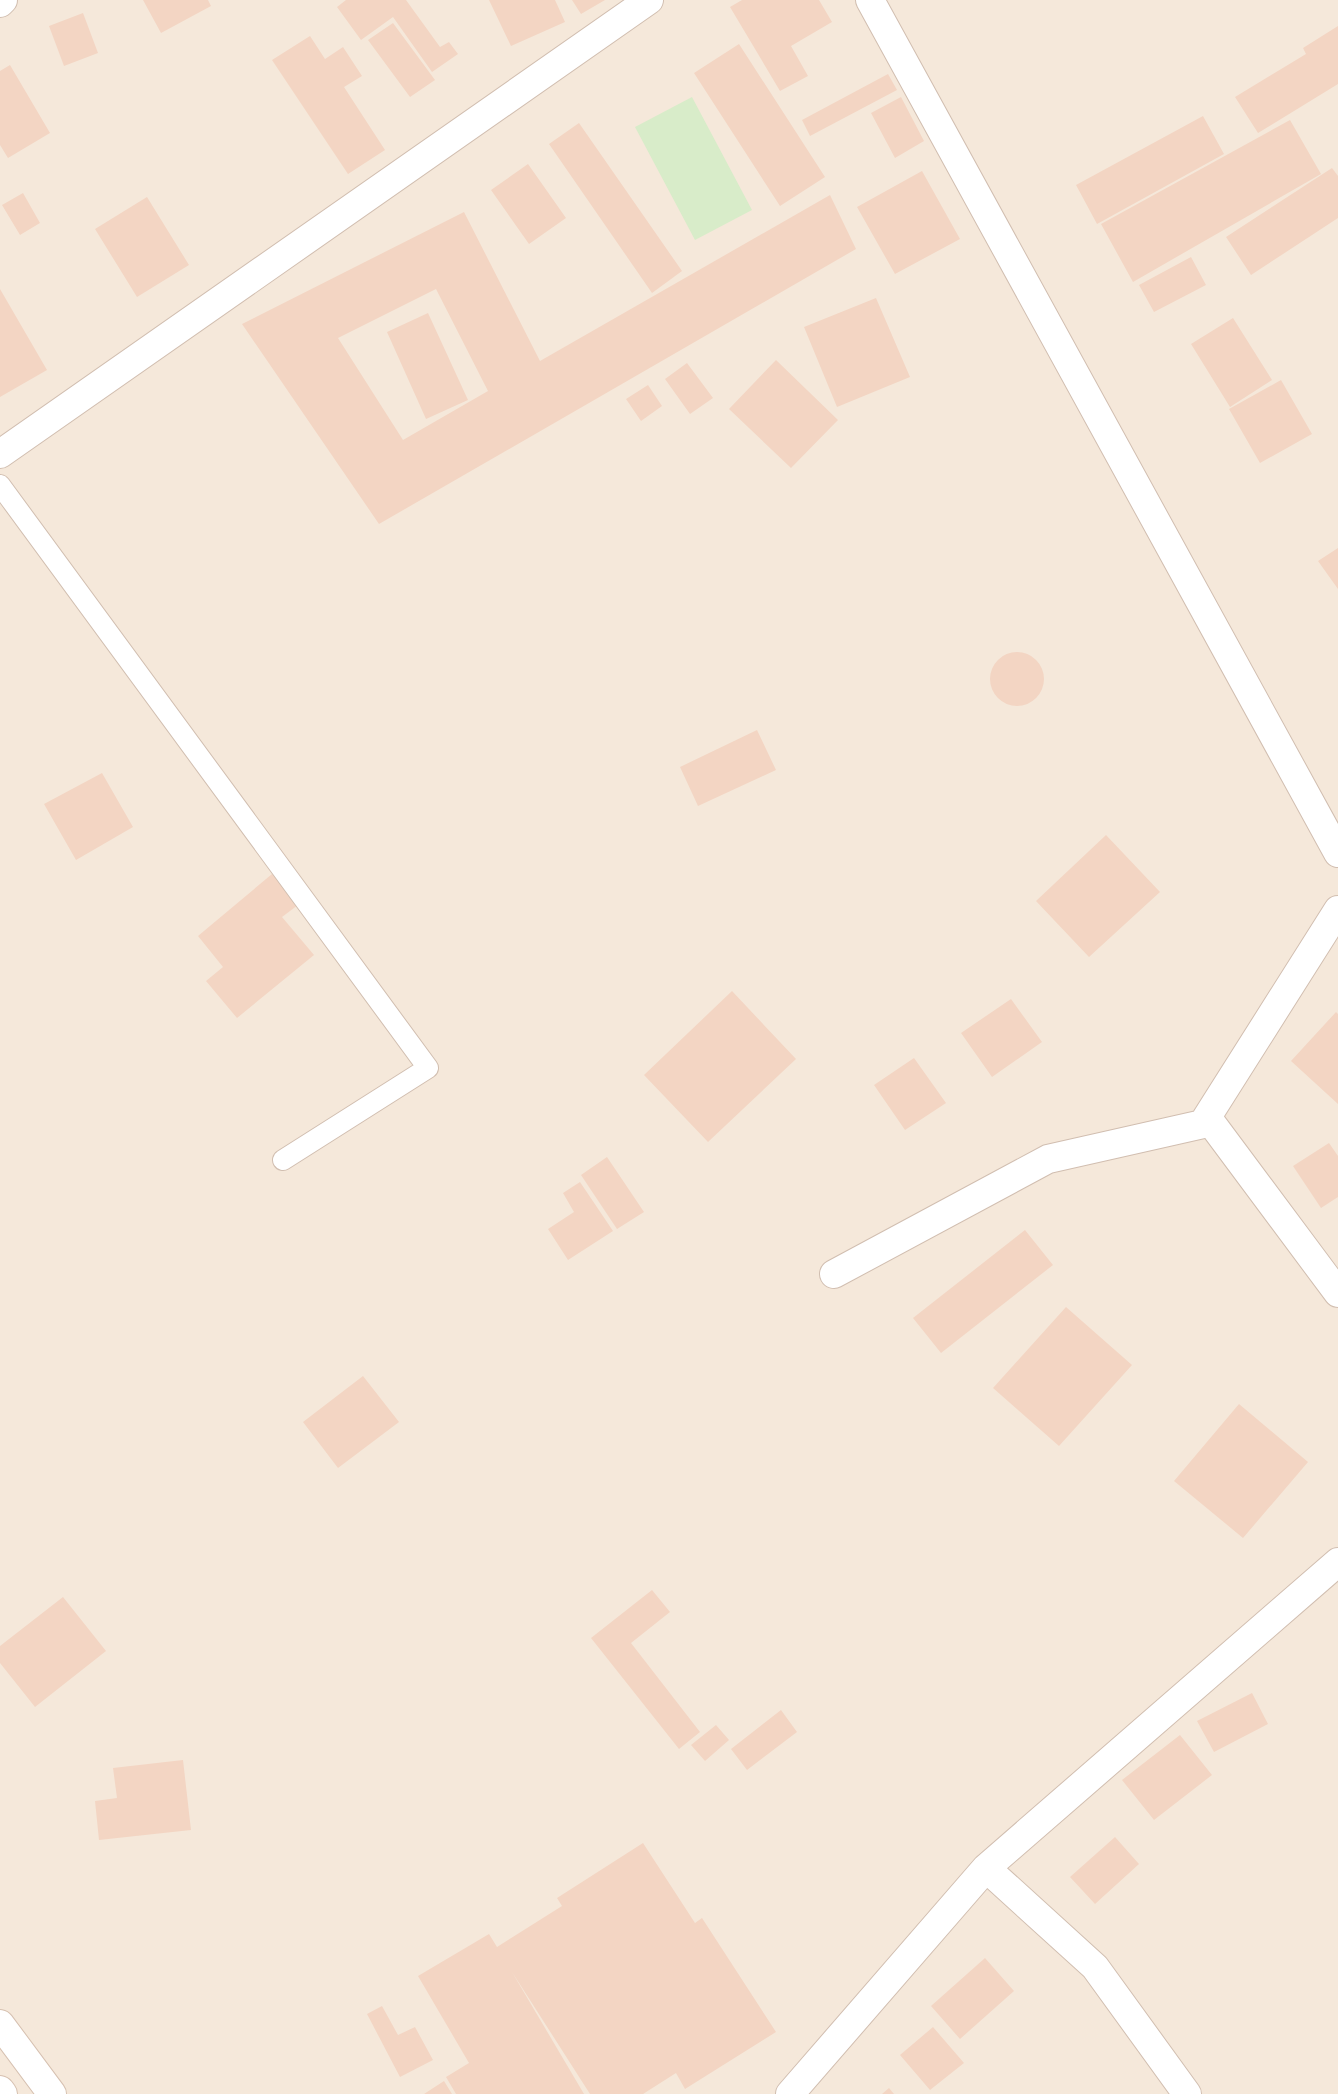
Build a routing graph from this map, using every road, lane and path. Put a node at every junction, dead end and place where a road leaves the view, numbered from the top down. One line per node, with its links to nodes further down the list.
1 (4, 0): 4 (street)
2 (649, 0): 5 (street)
3 (870, 0): 7 (street)
4 (0, 3)
5 (0, 454)
6 (0, 485): 10 (lane)
7 (1338, 853)
8 (1338, 910): 9 (street)
9 (1207, 1117): 11 (street); 12 (street)
10 (283, 1160)
11 (834, 1274)
12 (1338, 1293)
13 (1338, 1562): 14 (street)
14 (986, 1868): 19 (street); 20 (street)
15 (0, 2024): 18 (street)
16 (0, 2090): 17 (street)
17 (3, 2094)
18 (52, 2094)
19 (790, 2094)
20 (1188, 2094)

